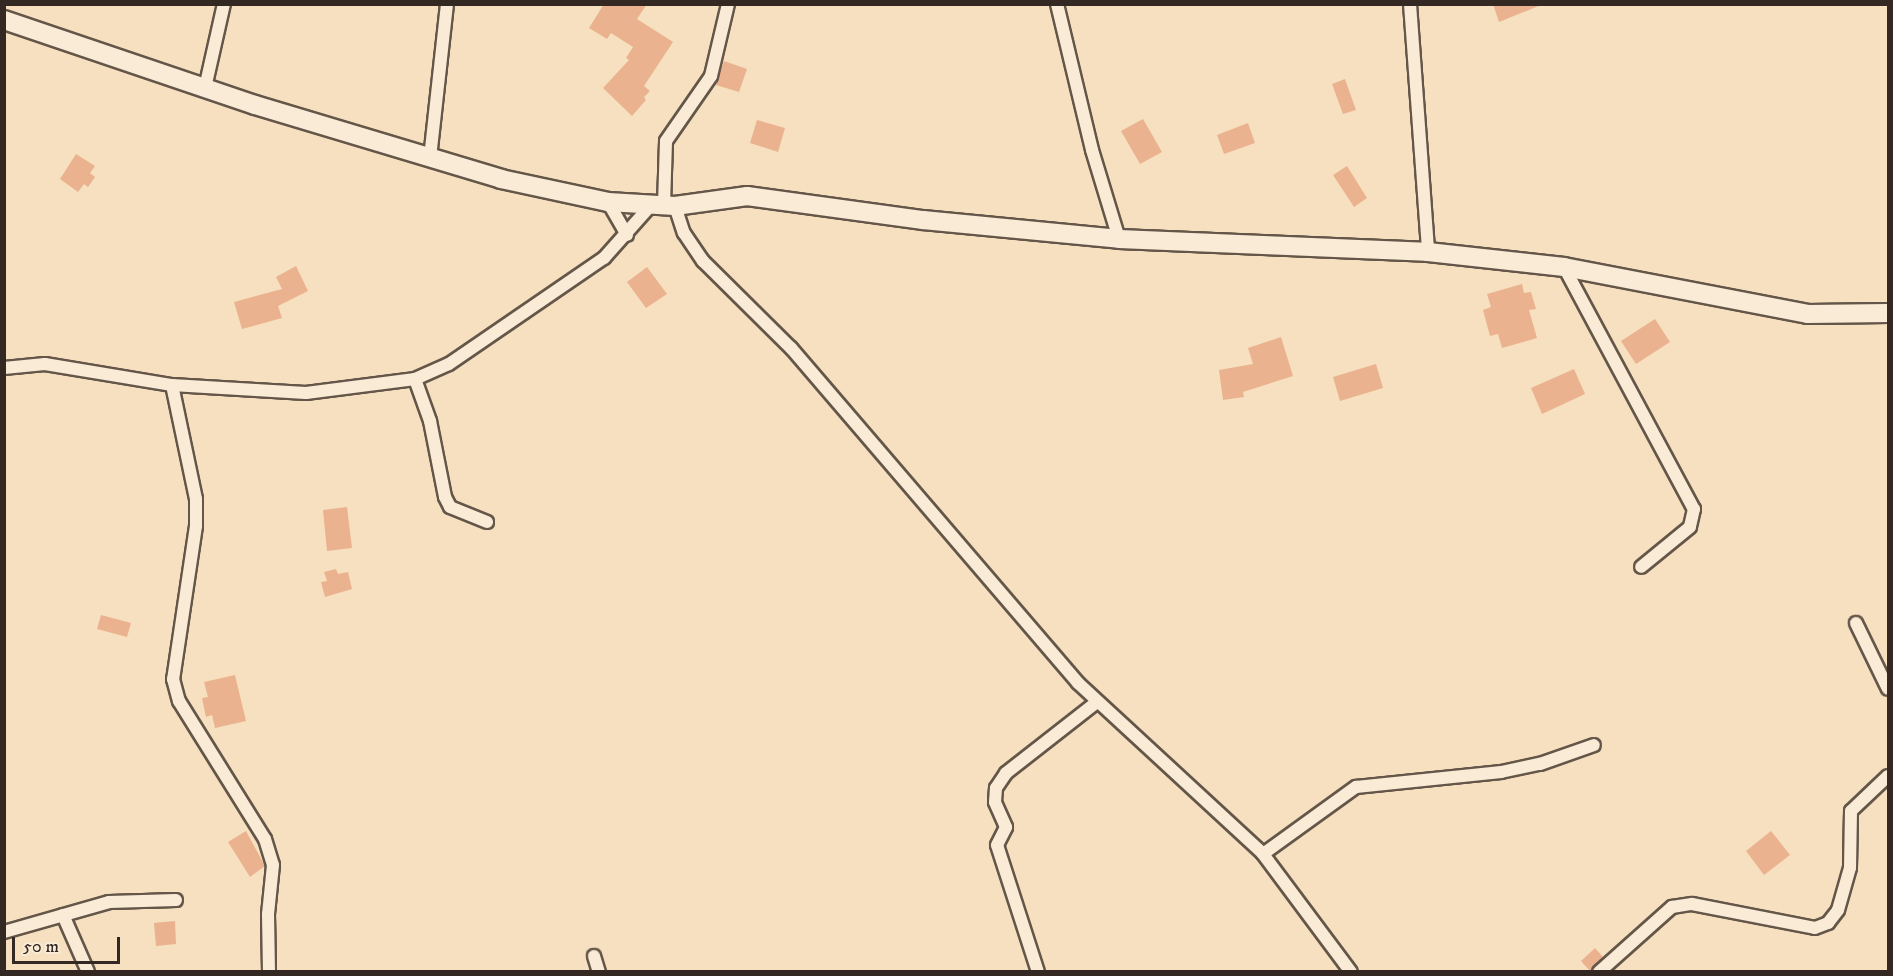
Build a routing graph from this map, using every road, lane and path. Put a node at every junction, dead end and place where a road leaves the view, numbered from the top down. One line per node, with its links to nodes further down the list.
1 (224, 4): 7 (street)
2 (447, 4): 8 (street)
3 (728, 4): 10 (street)
4 (1057, 4): 12 (street)
5 (1410, 4): 13 (street)
6 (4, 20): 7 (street)
7 (205, 88): 8 (street)
8 (429, 158): 9 (street)
9 (608, 202): 10 (street); 11 (street)
10 (663, 206): 11 (street); 12 (street); 23 (street)
11 (627, 235): 17 (street)
12 (1119, 239): 13 (street)
13 (1428, 252): 14 (street)
14 (1564, 267): 15 (street); 20 (street)
15 (1888, 313)
16 (4, 368): 18 (street)
17 (415, 379): 18 (street); 19 (street)
18 (172, 385): 32 (street)
19 (487, 522)
20 (1641, 567)
21 (1856, 623): 22 (street)
22 (1888, 689)
23 (1097, 702): 26 (street); 34 (street)
24 (1594, 745): 26 (street)
25 (1888, 776): 36 (street)
26 (1263, 854): 35 (street)
27 (176, 900): 28 (street)
28 (63, 915): 29 (street); 31 (street)
29 (4, 932)
30 (594, 956): 33 (street)
31 (88, 972)
32 (269, 972)
33 (599, 972)
34 (1038, 972)
35 (1351, 972)
36 (1599, 972)

